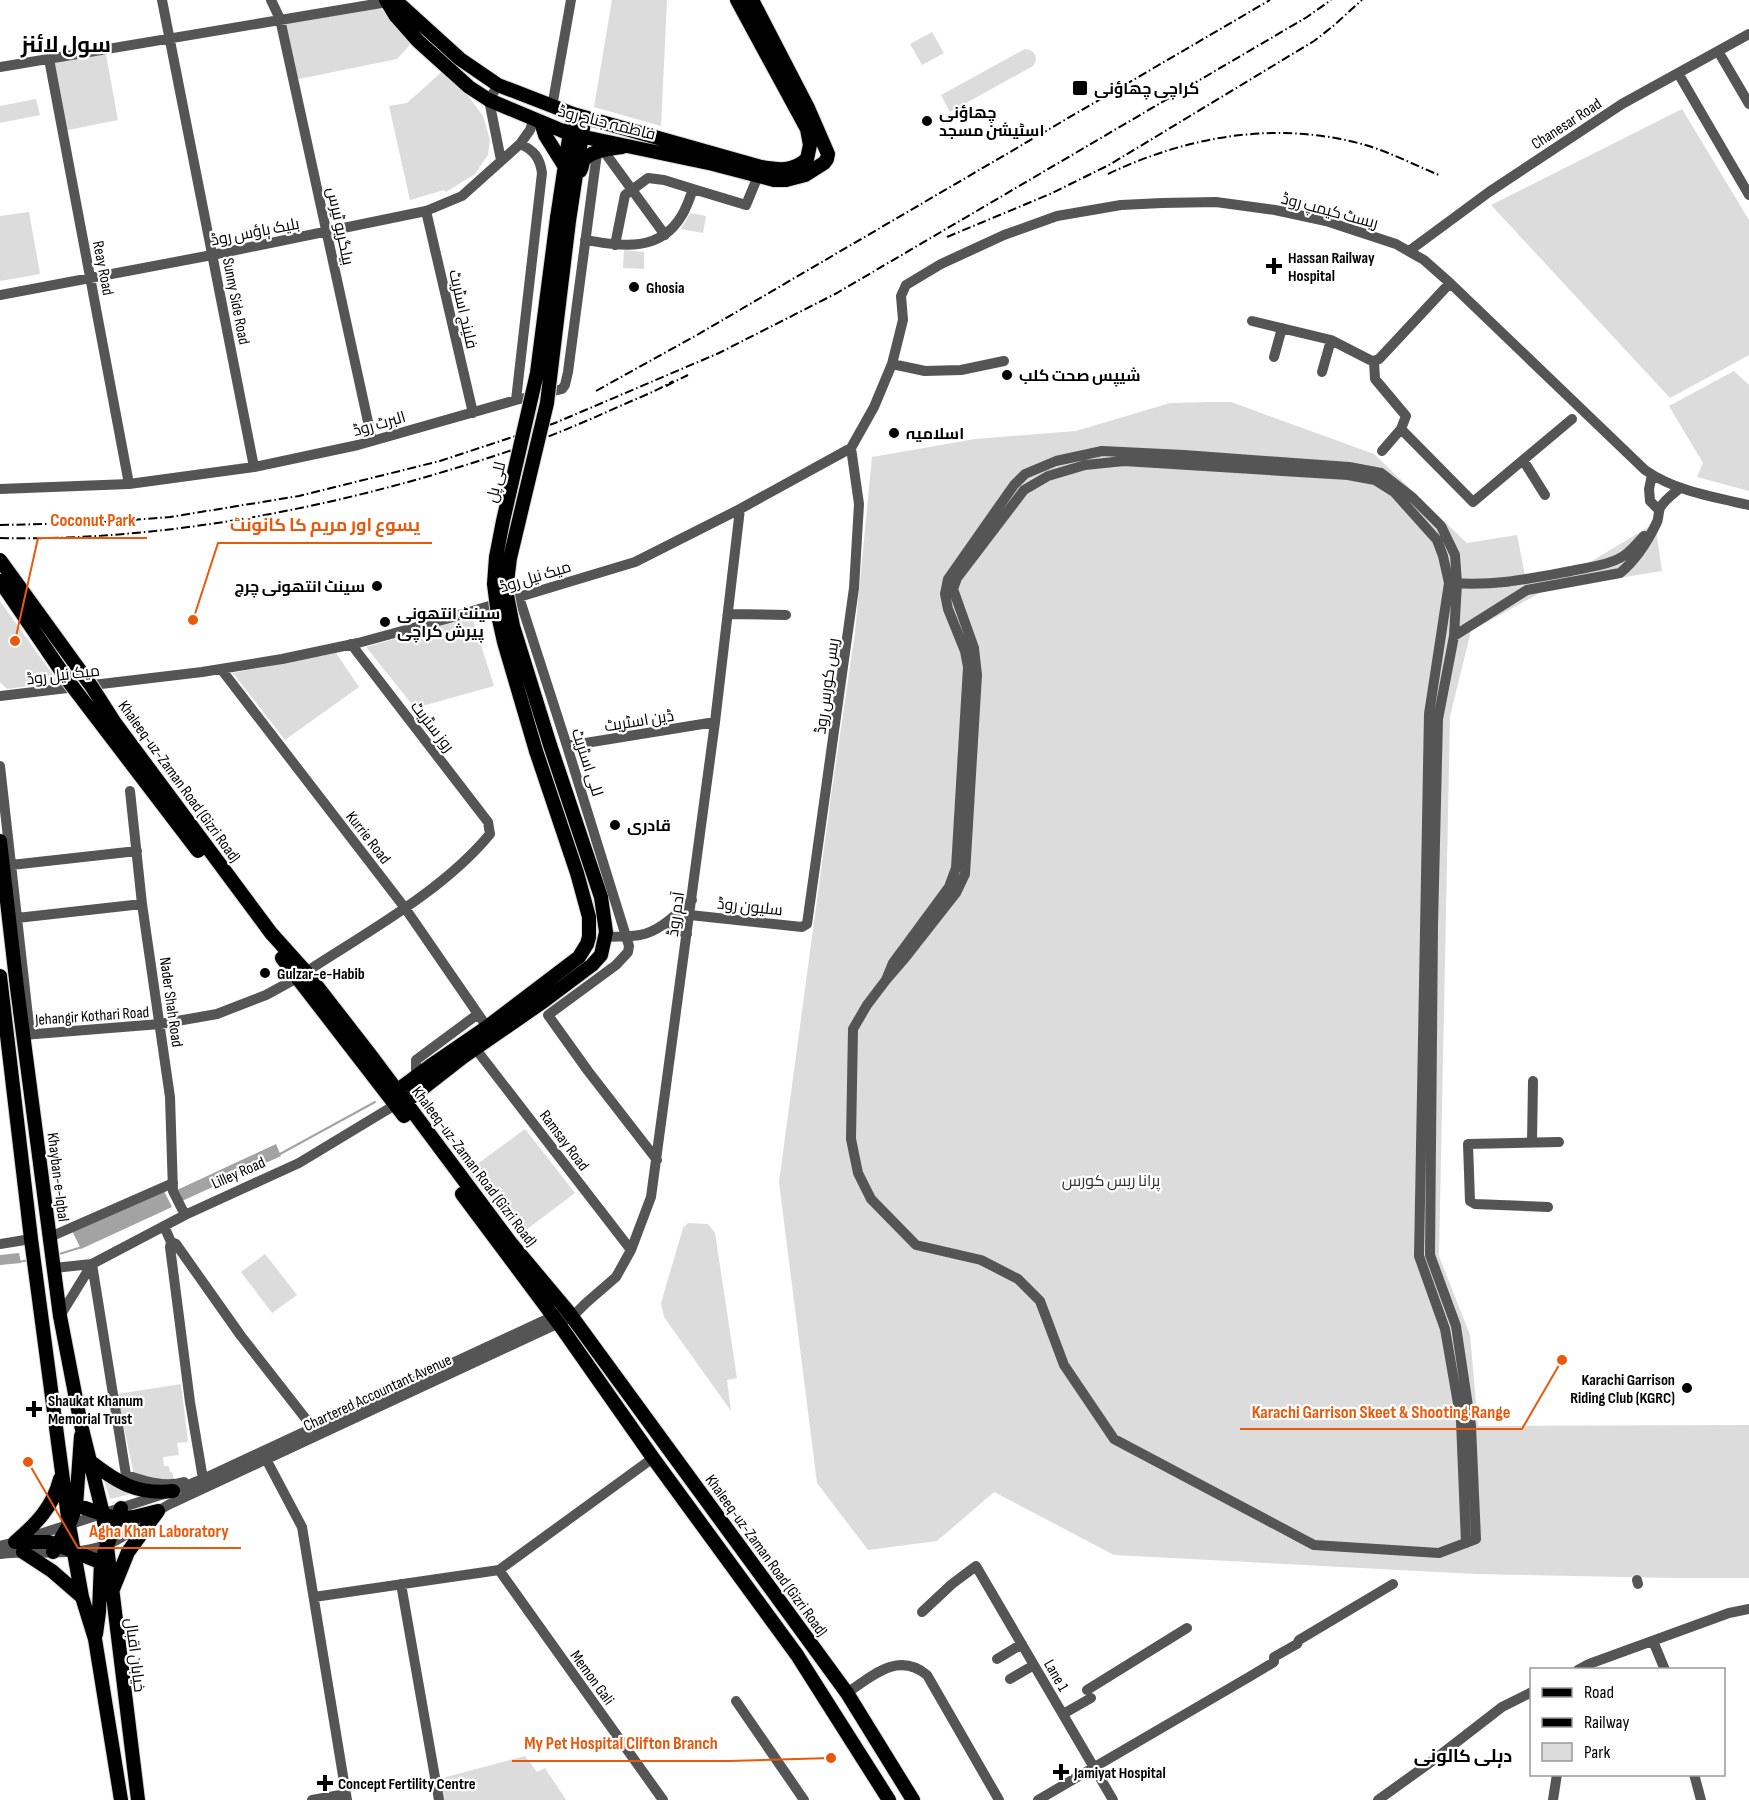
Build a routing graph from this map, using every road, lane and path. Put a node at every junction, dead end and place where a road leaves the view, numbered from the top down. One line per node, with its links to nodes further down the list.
1 (162, 0): 9 (street, Sunny Side Road)
2 (272, 0): 7 (street, بیلگریو ٹیرس)
3 (571, 0): 17 (street)
4 (737, 0): 18 (main road, فاطمہ جناح روڈ)
5 (752, 0): 26 (main road, فاطمہ جناح روڈ)
6 (391, 1): 7 (street); 14 (main road, فاطمہ جناح روڈ); 15 (main road, فاطمہ جناح روڈ)
7 (280, 19): 9 (street); 33 (street, بیلگریو ٹیرس)
8 (1749, 34): 10 (street, Chanesar Road)
9 (170, 38): 11 (street); 38 (street, Sunny Side Road)
10 (1718, 51): 13 (street, Chanesar Road); 16 (street)
11 (49, 59): 12 (street); 39 (street, Reay Road)
12 (0, 67)
13 (1678, 73): 29 (street); 37 (street, Chanesar Road)
14 (498, 85): 15 (street); 17 (main road, فاطمہ جناح روڈ)
15 (489, 100): 19 (main road, فاطمہ جناح روڈ); 24 (street)
16 (1749, 104)
17 (552, 107): 18 (main road, فاطمہ جناح روڈ)
18 (579, 116): 20 (main road)
19 (538, 121): 20 (main road, فاطمہ جناح روڈ); 21 (street, بلیک ہاؤس روڈ); 25 (main road)
20 (576, 134): 22 (main road, فاطمہ جناح روڈ); 25 (main road); 30 (main road)
21 (520, 144): 24 (street, بلیک ہاؤس روڈ); 50 (street)
22 (633, 146): 23 (main road); 26 (main road, فاطمہ جناح روڈ)
23 (600, 152): 28 (street); 30 (main road); 35 (street)
24 (501, 160): 31 (street, بلیک ہاؤس روڈ)
25 (565, 167): 32 (main road)
26 (758, 176): 27 (street)
27 (693, 189): 28 (street); 34 (street)
28 (632, 190): 34 (street); 36 (street)
29 (1749, 195)
30 (571, 205): 32 (main road)
31 (426, 211): 33 (street, بلیک ہاؤس روڈ); 51 (street, فلینچ اسٹریٹ)
32 (563, 219): 94 (main road, للی پل, bridge); 95 (main road, للی پل, bridge)
33 (327, 232): 38 (street, بلیک ہاؤس روڈ); 54 (street, بیلگریو ٹیرس)
34 (665, 235): 36 (street)
35 (585, 240): 36 (street); 50 (street, البرٹ روڈ)
36 (615, 245)
37 (1409, 251): 40 (street, ریسٹ کیمپ روڈ); 48 (street, ریسٹ کیمپ روڈ)
38 (212, 255): 39 (street, بلیک ہاؤس روڈ); 58 (street, Sunny Side Road)
39 (90, 277): 41 (street, بلیک ہاؤس روڈ); 60 (street, Reay Road)
40 (1450, 283): 47 (street); 59 (street, ریسٹ کیمپ روڈ)
41 (0, 295)
42 (1252, 321): 43 (street)
43 (1282, 328): 44 (street); 45 (street)
44 (1331, 340): 47 (street); 49 (street)
45 (1274, 357)
46 (1004, 361): 48 (street)
47 (1374, 361): 53 (street)
48 (892, 364): 55 (street)
49 (1322, 372)
50 (516, 400): 51 (street, البرٹ روڈ)
51 (473, 413): 54 (street, البرٹ روڈ)
52 (1572, 419): 57 (street)
53 (1401, 429): 56 (street); 57 (street)
54 (372, 440): 58 (street, البرٹ روڈ)
55 (851, 448): 65 (street, میک نیل روڈ); 91 (street, ریس کورس روڈ)
56 (1382, 451)
57 (1523, 460): 63 (street)
58 (254, 467): 60 (street, البرٹ روڈ)
59 (1652, 475): 61 (street, ریسٹ کیمپ روڈ); 66 (street)
60 (129, 484): 62 (street, البرٹ روڈ)
61 (1680, 488): 64 (street, ریسٹ کیمپ روڈ); 66 (street)
62 (0, 489)
63 (1545, 495)
64 (1749, 505)
65 (740, 509): 70 (street, میک نیل روڈ); 71 (street, آدم روڈ)
66 (1658, 515): 69 (street); 73 (street)
67 (0, 560): 96 (main road, Khaleeq-uz-Zaman Road (Gizri Road), bridge)
68 (0, 582): 96 (main road, Khaleeq-uz-Zaman Road (Gizri Road), bridge)
69 (1453, 583): 73 (street); 140 (street); 140 (street)
70 (519, 597): 74 (street, میک نیل روڈ); 78 (street, للی اسٹریٹ)
71 (728, 614): 72 (street); 77 (street, آدم روڈ)
72 (786, 615)
73 (1454, 636): 140 (street)
74 (351, 644): 75 (street, میک نیل روڈ); 81 (street, روز سٹریٹ)
75 (222, 669): 76 (street, میک نیل روڈ); 87 (street, Kurrie Road)
76 (0, 696)
77 (715, 722): 78 (street, ڈین اسٹریٹ); 85 (street, آدم روڈ)
78 (567, 746): 93 (street, للی اسٹریٹ)
79 (0, 766): 84 (street)
80 (130, 791): 83 (street, Nader Shah Road)
81 (490, 827): 87 (street, Jehangir Kothari Road)
82 (0, 841): 102 (main road, Khayban-e-Iqbal)
83 (137, 851): 84 (street); 86 (street, Nader Shah Road)
84 (11, 865): 89 (street)
85 (692, 900): 88 (street, آدم روڈ); 90 (street)
86 (142, 904): 89 (street); 100 (street, Nader Shah Road)
87 (405, 908): 97 (street, Jehangir Kothari Road); 99 (street, Kurrie Road)
88 (690, 915): 91 (street, سلیون روڈ); 92 (street, آدم روڈ)
89 (17, 918): 102 (street)
90 (665, 924): 92 (street); 93 (street)
91 (806, 926)
92 (687, 934): 110 (street, آدم روڈ)
93 (627, 936): 95 (street); 110 (street)
94 (589, 937): 101 (main road, Lilley Road)
95 (606, 937): 103 (main road)
96 (271, 939): 97 (main road, Khaleeq-uz-Zaman Road (Gizri Road))
97 (302, 975): 100 (street, Jehangir Kothari Road); 106 (main road, Khaleeq-uz-Zaman Road (Gizri Road))
98 (0, 976): 116 (main road)
99 (478, 1014): 101 (street, Kurrie Road); 104 (street)
100 (160, 1024): 102 (street, Jehangir Kothari Road); 111 (street, Nader Shah Road)
101 (487, 1027): 104 (main road, Lilley Road)
102 (27, 1035): 115 (main road, Khayban-e-Iqbal)
103 (475, 1048): 104 (main road); 119 (street, Ramsay Road)
104 (421, 1081): 106 (main road, Lilley Road); 107 (main road)
105 (1533, 1081): 108 (street)
106 (397, 1101): 107 (main road, Khaleeq-uz-Zaman Road (Gizri Road)); 113 (street, Lilley Road); 124 (main road, Khaleeq-uz-Zaman Road (Gizri Road))
107 (415, 1116): 122 (main road, Khaleeq-uz-Zaman Road (Gizri Road))
108 (1532, 1142): 109 (street); 112 (street)
109 (1559, 1142)
110 (657, 1160): 119 (street, آدم روڈ)
111 (173, 1183): 113 (street, Nader Shah Road); 115 (street)
112 (1548, 1207)
113 (185, 1215): 114 (street, Lilley Road)
114 (164, 1226): 117 (street); 120 (street, Lilley Road)
115 (50, 1238): 121 (main road, Khayban-e-Iqbal)
116 (31, 1239): 118 (street); 130 (main road)
117 (171, 1242): 126 (street); 131 (street)
118 (0, 1244)
119 (631, 1250): 122 (street, آدم روڈ)
120 (92, 1264): 121 (street, Lilley Road); 123 (street); 132 (street)
121 (54, 1268): 123 (main road, Khayban-e-Iqbal)
122 (569, 1314): 124 (street, آدم روڈ); 139 (main road, Khaleeq-uz-Zaman Road (Gizri Road))
123 (60, 1316): 125 (main road, Khayban-e-Iqbal)
124 (556, 1320): 126 (street, Chartered Accountant Avenue); 127 (main road, Khaleeq-uz-Zaman Road (Gizri Road)); 128 (street, Chartered Accountant Avenue)
125 (81, 1425): 129 (main road, Khayban-e-Iqbal); 134 (main road)
126 (313, 1428): 131 (street, Chartered Accountant Avenue)
127 (653, 1458): 147 (main road, Khaleeq-uz-Zaman Road (Gizri Road)); 149 (street)
128 (266, 1459): 131 (street, Chartered Accountant Avenue); 154 (street)
129 (91, 1462): 132 (main road); 136 (main road, Khayban-e-Iqbal)
130 (62, 1473): 134 (main road); 143 (main road)
131 (204, 1480): 132 (street); 133 (street); 135 (street)
132 (128, 1481): 133 (main road)
133 (173, 1491): 137 (street)
134 (71, 1504): 136 (main road); 138 (main road)
135 (158, 1511): 137 (main road); 141 (street); 152 (main road)
136 (103, 1514): 137 (main road); 138 (street); 141 (main road, خیابان اقبال)
137 (119, 1514): 141 (main road)
138 (69, 1525): 143 (street); 144 (main road); 145 (main road)
139 (737, 1543): 147 (main road); 166 (main road, Khaleeq-uz-Zaman Road (Gizri Road))
140 (1466, 1543)
141 (108, 1545): 145 (street); 148 (main road, خیابان اقبال)
142 (0, 1546): 143 (street)
143 (19, 1547): 144 (main road); 146 (street); 153 (main road)
144 (55, 1548): 145 (main road)
145 (73, 1551): 148 (main road); 153 (main road)
146 (0, 1554)
147 (723, 1555): 180 (main road, Khaleeq-uz-Zaman Road (Gizri Road))
148 (105, 1564): 152 (main road, خیابان اقبال); 158 (main road)
149 (499, 1570): 150 (street); 178 (street, Memon Gali)
150 (401, 1584): 154 (street); 177 (street)
151 (1393, 1584): 170 (street)
152 (112, 1593): 175 (main road, خیابان اقبال)
153 (82, 1597): 158 (main road)
154 (314, 1597): 173 (street)
155 (1749, 1609): 159 (street)
156 (922, 1612): 160 (street, Lane 1)
157 (1187, 1628): 169 (street)
158 (95, 1639): 174 (main road)
159 (1653, 1641): 163 (street); 164 (street)
160 (1022, 1644): 161 (street); 162 (street, Lane 1)
161 (997, 1659)
162 (1034, 1665): 165 (street); 169 (street, Lane 1)
163 (1583, 1668)
164 (1664, 1668)
165 (1010, 1679)
166 (847, 1693): 181 (main road, Khaleeq-uz-Zaman Road (Gizri Road)); 182 (street)
167 (1530, 1693): 185 (street)
168 (736, 1701): 179 (street)
169 (1063, 1714): 170 (street, Lane 1)
170 (1094, 1767): 183 (street); 184 (street, Lane 1)
171 (1557, 1776): 186 (street)
172 (1695, 1776): 187 (street)
173 (346, 1797): 176 (street)
174 (121, 1800)
175 (138, 1800)
176 (312, 1800)
177 (439, 1800)
178 (663, 1800)
179 (804, 1800)
180 (889, 1800)
181 (913, 1800)
182 (999, 1800)
183 (1038, 1800)
184 (1113, 1800)
185 (1378, 1800)
186 (1553, 1800)
187 (1701, 1800)

